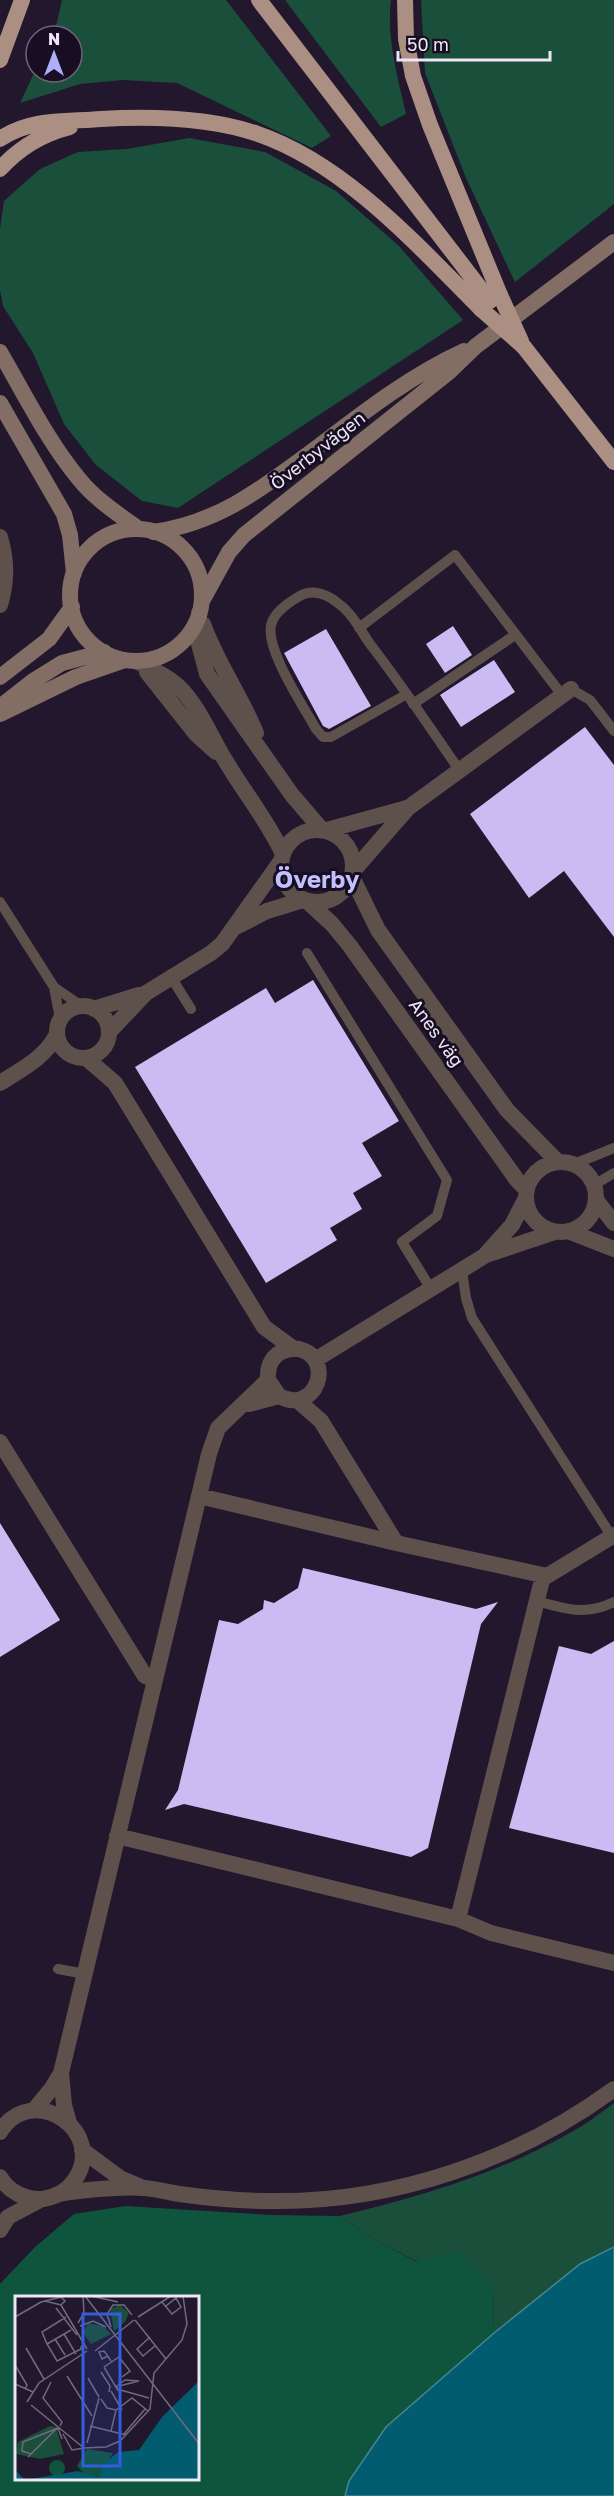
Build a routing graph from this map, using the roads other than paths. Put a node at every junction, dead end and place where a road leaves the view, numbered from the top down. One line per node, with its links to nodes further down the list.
1 (22, 0): 4 (highway)
2 (259, 0): 9 (highway)
3 (405, 0): 9 (highway)
4 (1, 56)
5 (99, 120): 6 (highway); 7 (highway); 9 (highway)
6 (0, 139)
7 (0, 169)
8 (614, 242): 10 (main road, Överbyvägen)
9 (490, 302): 11 (highway, bridge); 11 (highway, bridge)
10 (476, 346): 15 (main road, Överbyvägen); 20 (main road, Överbyvägen)
11 (524, 347): 14 (highway)
12 (0, 352): 15 (main road)
13 (0, 403): 17 (main road, Överbyvägen)
14 (614, 462)
15 (146, 531): 17 (main road, Överbyvägen); 20 (main road)
16 (0, 537): 18 (street)
17 (74, 575): 19 (main road, Överbyvägen)
18 (0, 605)
19 (72, 607): 23 (main road, Överbyvägen); 25 (main road)
20 (201, 607): 24 (main road, Överbyvägen); 33 (street)
21 (358, 628): 22 (lane); 27 (lane); 27 (lane)
22 (515, 635): 26 (lane); 27 (lane)
23 (104, 652): 24 (main road, Överbyvägen); 28 (main road)
24 (130, 660): 29 (main road, Överbyvägen); 34 (street)
25 (0, 677)
26 (566, 692): 30 (lane); 31 (street)
27 (410, 699): 31 (lane)
28 (0, 707)
29 (0, 714)
30 (614, 731)
31 (460, 771): 32 (street)
32 (408, 808): 33 (street); 35 (street)
33 (324, 830): 34 (street); 35 (street)
34 (282, 857): 36 (street); 38 (street)
35 (353, 873): 36 (street); 52 (street, Anes väg)
36 (306, 901): 38 (street); 55 (street, Anes väg)
37 (0, 902): 41 (lane)
38 (235, 928): 40 (street)
39 (307, 953): 61 (lane)
40 (171, 977): 42 (street); 44 (lane)
41 (54, 987): 43 (lane); 45 (lane)
42 (146, 993): 43 (street); 46 (street)
43 (89, 1008): 45 (street); 46 (street)
44 (191, 1009)
45 (59, 1027): 47 (street); 48 (street)
46 (108, 1036): 47 (street); 50 (street)
47 (78, 1056): 48 (street); 50 (street)
48 (33, 1062): 49 (street)
49 (0, 1083)
50 (115, 1083): 62 (street)
51 (614, 1148): 52 (lane)
52 (566, 1163): 54 (street); 55 (street)
53 (614, 1173): 54 (lane)
54 (595, 1192): 56 (street); 57 (street)
55 (527, 1194): 57 (street); 59 (street)
56 (614, 1223)
57 (562, 1232): 58 (street); 59 (street)
58 (614, 1249)
59 (486, 1255): 60 (street)
60 (462, 1270): 61 (street); 74 (lane)
61 (430, 1289): 64 (street)
62 (264, 1327): 63 (street); 65 (street)
63 (294, 1349): 64 (street); 65 (street)
64 (315, 1360): 67 (street)
65 (270, 1362): 66 (street)
66 (268, 1380): 68 (street); 70 (street)
67 (317, 1385): 69 (street); 71 (street)
68 (279, 1396): 69 (street); 70 (street)
69 (297, 1400): 71 (street)
70 (242, 1407): 73 (street)
71 (321, 1421): 75 (street)
72 (0, 1442): 79 (street)
73 (199, 1496): 75 (street); 79 (street)
74 (613, 1538): 76 (street)
75 (396, 1543): 76 (street)
76 (543, 1576): 77 (street)
77 (537, 1601): 78 (lane); 81 (street)
78 (614, 1602)
79 (155, 1679): 80 (street)
80 (117, 1836): 81 (street); 84 (street)
81 (458, 1919): 82 (street)
82 (614, 1963)
83 (58, 1969): 84 (lane)
84 (85, 1974): 85 (street)
85 (61, 2073): 87 (street); 89 (street)
86 (614, 2089): 93 (street)
87 (34, 2110): 88 (street); 89 (street)
88 (8, 2116): 90 (street)
89 (69, 2123): 91 (street)
90 (0, 2132)
91 (82, 2151): 93 (street); 94 (street)
92 (1, 2180): 94 (street); 95 (street)
93 (143, 2188): 94 (street)
94 (50, 2197): 95 (street)
95 (4, 2223)

